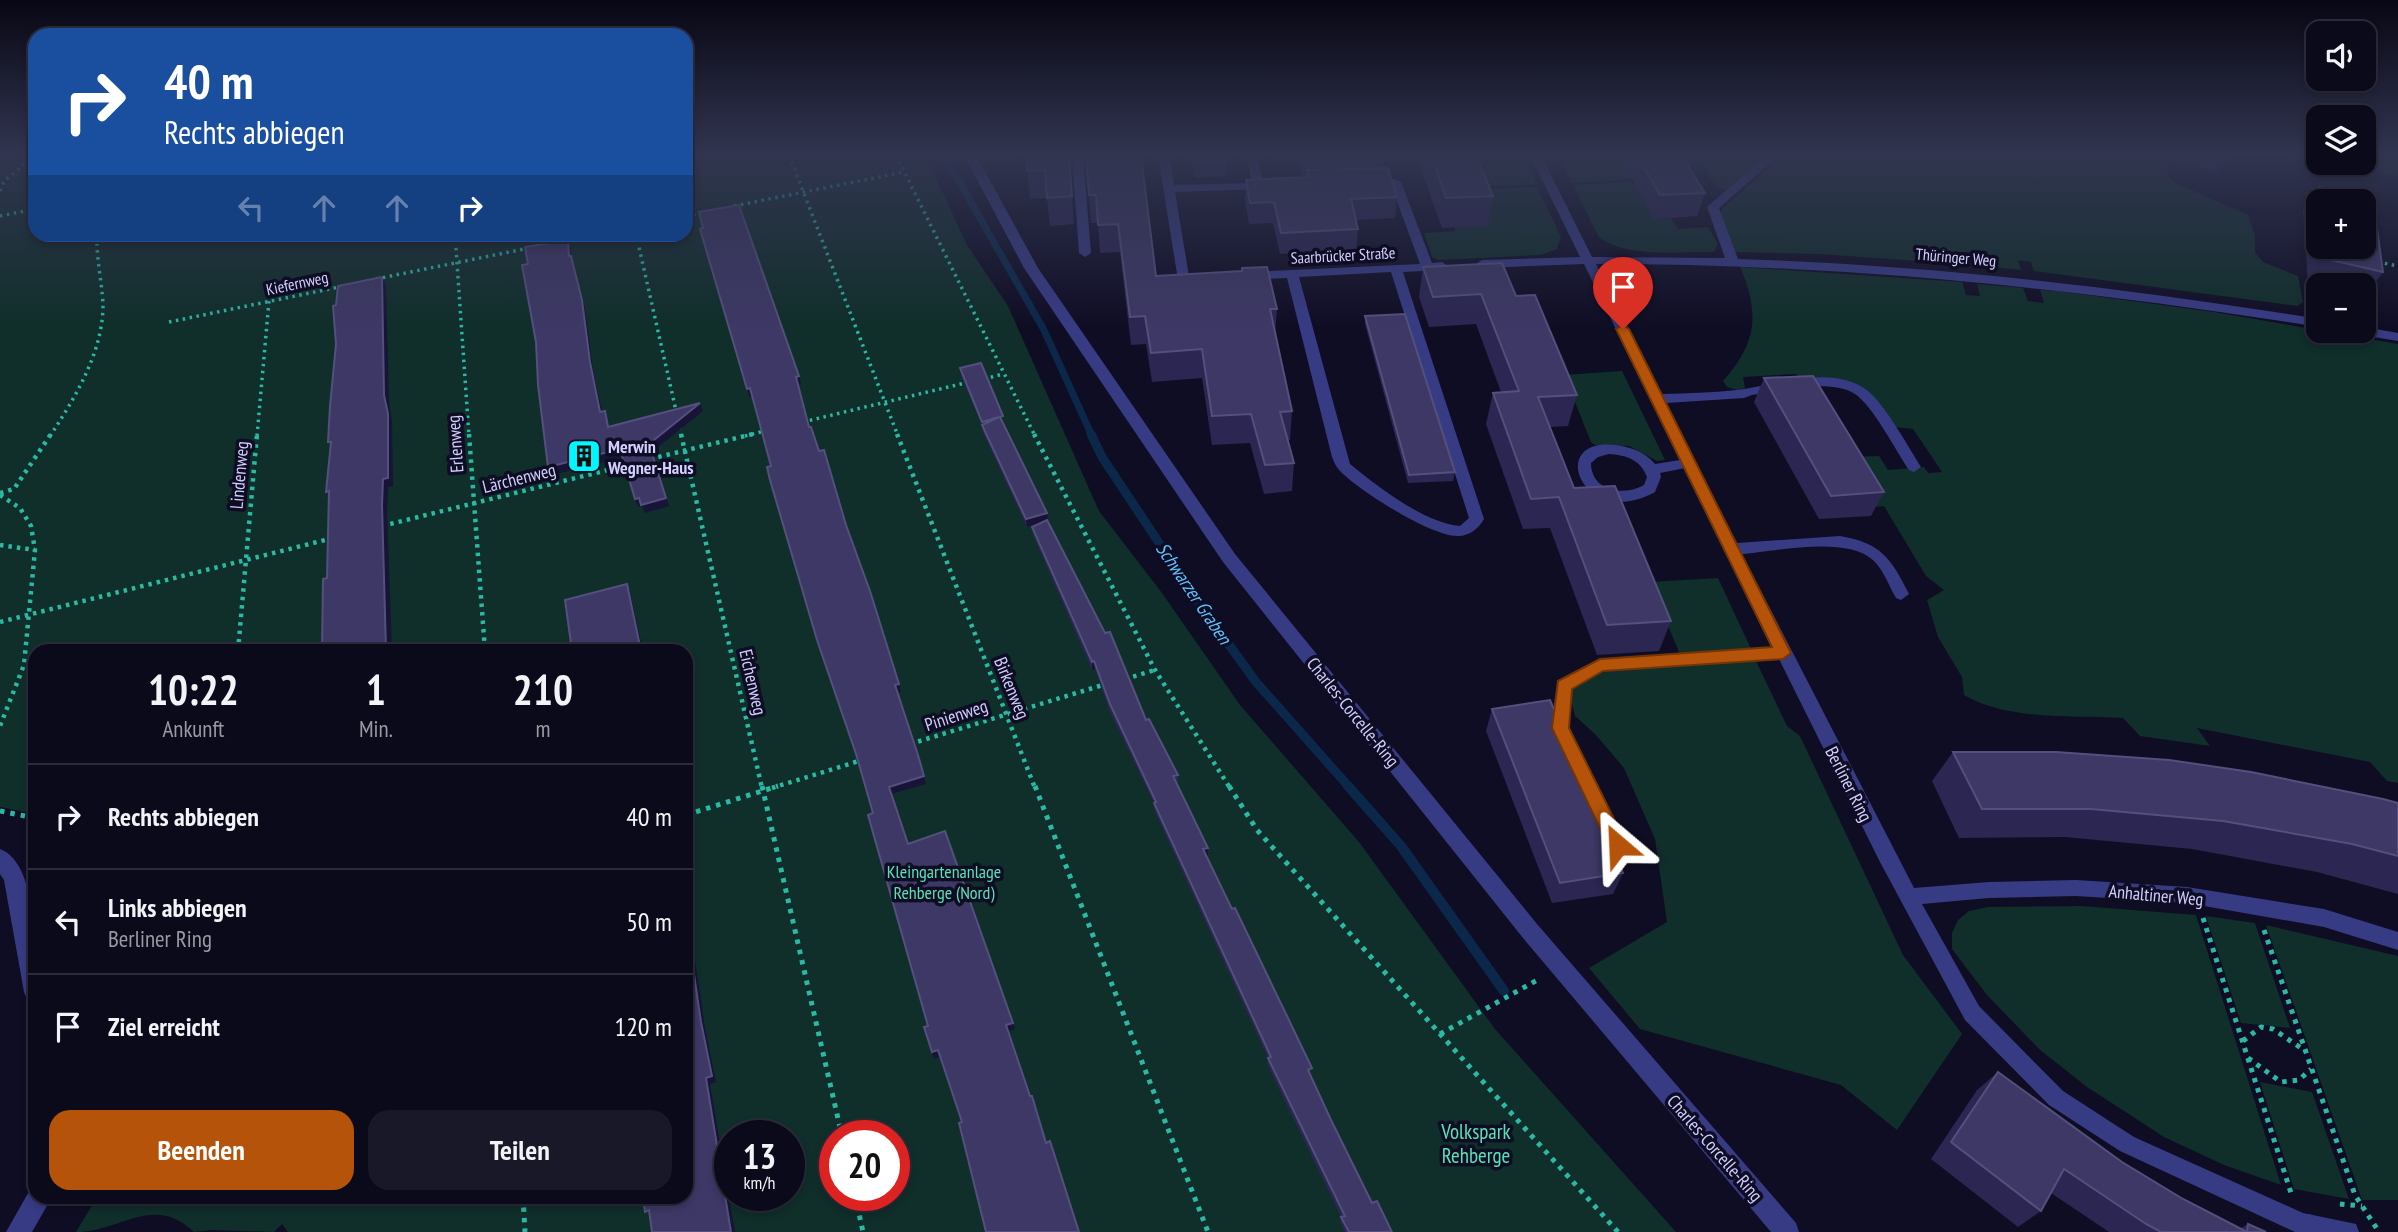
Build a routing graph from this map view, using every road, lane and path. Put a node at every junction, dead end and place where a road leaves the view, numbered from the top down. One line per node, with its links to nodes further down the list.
1 (18, 212): 10 (path)
2 (811, 212): 35 (path, Birkenweg)
3 (924, 212): 33 (path)
4 (1001, 212): 74 (street, Charles-Corcelle-Ring)
5 (1082, 212): 15 (lane)
6 (1173, 212): 25 (lane)
7 (1406, 212): 21 (lane)
8 (1564, 212): 16 (lane, Berliner Ring)
9 (1713, 212): 17 (lane)
10 (0, 216)
11 (96, 242): 44 (path)
12 (456, 242): 19 (path, Erlenweg)
13 (638, 242): 38 (path, Eichenweg)
14 (532, 247): 19 (path)
15 (1085, 253)
16 (1587, 259): 17 (lane, Thüringer Weg); 21 (lane, Saarbrücker Straße); 34 (lane, Berliner Ring)
17 (1732, 260): 29 (lane, Thüringer Weg)
18 (2373, 261): 20 (path)
19 (457, 262): 26 (path); 45 (path, Erlenweg)
20 (2398, 266)
21 (1427, 267): 22 (lane, Saarbrücker Straße)
22 (1396, 269): 23 (lane, Saarbrücker Straße); 23 (lane)
23 (1292, 274): 24 (lane, Saarbrücker Straße)
24 (1238, 277)
25 (1211, 278)
26 (363, 282)
27 (350, 284): 28 (path, Kiefernweg)
28 (269, 301): 30 (path, Kiefernweg); 51 (path, Lindenweg)
29 (2306, 321)
30 (169, 322)
31 (2376, 333): 32 (lane)
32 (2398, 337)
33 (1003, 374): 35 (path); 58 (path)
34 (1658, 399): 40 (lane, Berliner Ring); 42 (lane)
35 (884, 402): 36 (path); 59 (path, Birkenweg)
36 (791, 425)
37 (778, 428): 38 (path)
38 (685, 451): 39 (path); 63 (path, Eichenweg)
39 (645, 461)
40 (1689, 463): 43 (lane); 49 (lane, Berliner Ring)
41 (632, 464): 45 (path, Lärchenweg)
42 (1914, 467)
43 (1651, 469): 43 (lane)
44 (0, 494): 50 (path)
45 (473, 503): 46 (path, Lärchenweg); 56 (path, Erlenweg)
46 (379, 527)
47 (339, 537): 51 (path)
48 (0, 545): 50 (path)
49 (1732, 549): 52 (lane); 57 (lane, Berliner Ring)
50 (35, 550): 53 (path)
51 (245, 561): 53 (path); 55 (path, Lindenweg)
52 (1901, 594)
53 (29, 615): 54 (path); 60 (path)
54 (0, 622)
55 (239, 644)
56 (484, 644)
57 (1783, 653): 67 (lane); 69 (lane, Berliner Ring)
58 (1155, 670): 59 (path, Pinienweg); 75 (path)
59 (1007, 713): 61 (path, Pinienweg); 91 (path, Birkenweg)
60 (0, 726)
61 (905, 746)
62 (867, 758): 63 (path)
63 (764, 791): 65 (path); 80 (path, Eichenweg)
64 (0, 811): 66 (path)
65 (693, 813)
66 (28, 817)
67 (1618, 845)
68 (0, 858): 73 (street)
69 (1910, 897): 70 (lane, Anhaltiner Weg); 87 (lane, Berliner Ring)
70 (2196, 897): 71 (lane, Anhaltiner Weg); 76 (path)
71 (2256, 907): 72 (lane, Anhaltiner Weg); 77 (path)
72 (2398, 941)
73 (28, 954)
74 (1560, 967): 75 (path); 93 (street, Charles-Corcelle-Ring)
75 (1440, 1034): 92 (path)
76 (2243, 1041): 77 (path); 78 (path)
77 (2305, 1051): 79 (path)
78 (2248, 1057): 79 (path); 81 (path)
79 (2311, 1069): 85 (path)
80 (838, 1120)
81 (2301, 1196)
82 (2331, 1203): 85 (path)
83 (36, 1204): 88 (street)
84 (523, 1204): 89 (path)
85 (2362, 1206): 95 (path)
86 (858, 1211): 90 (path)
87 (2311, 1229): 94 (lane, Berliner Ring)
88 (18, 1232)
89 (525, 1232)
90 (863, 1232)
91 (1208, 1232)
92 (1618, 1232)
93 (1787, 1232)
94 (2348, 1232)
95 (2379, 1232)

